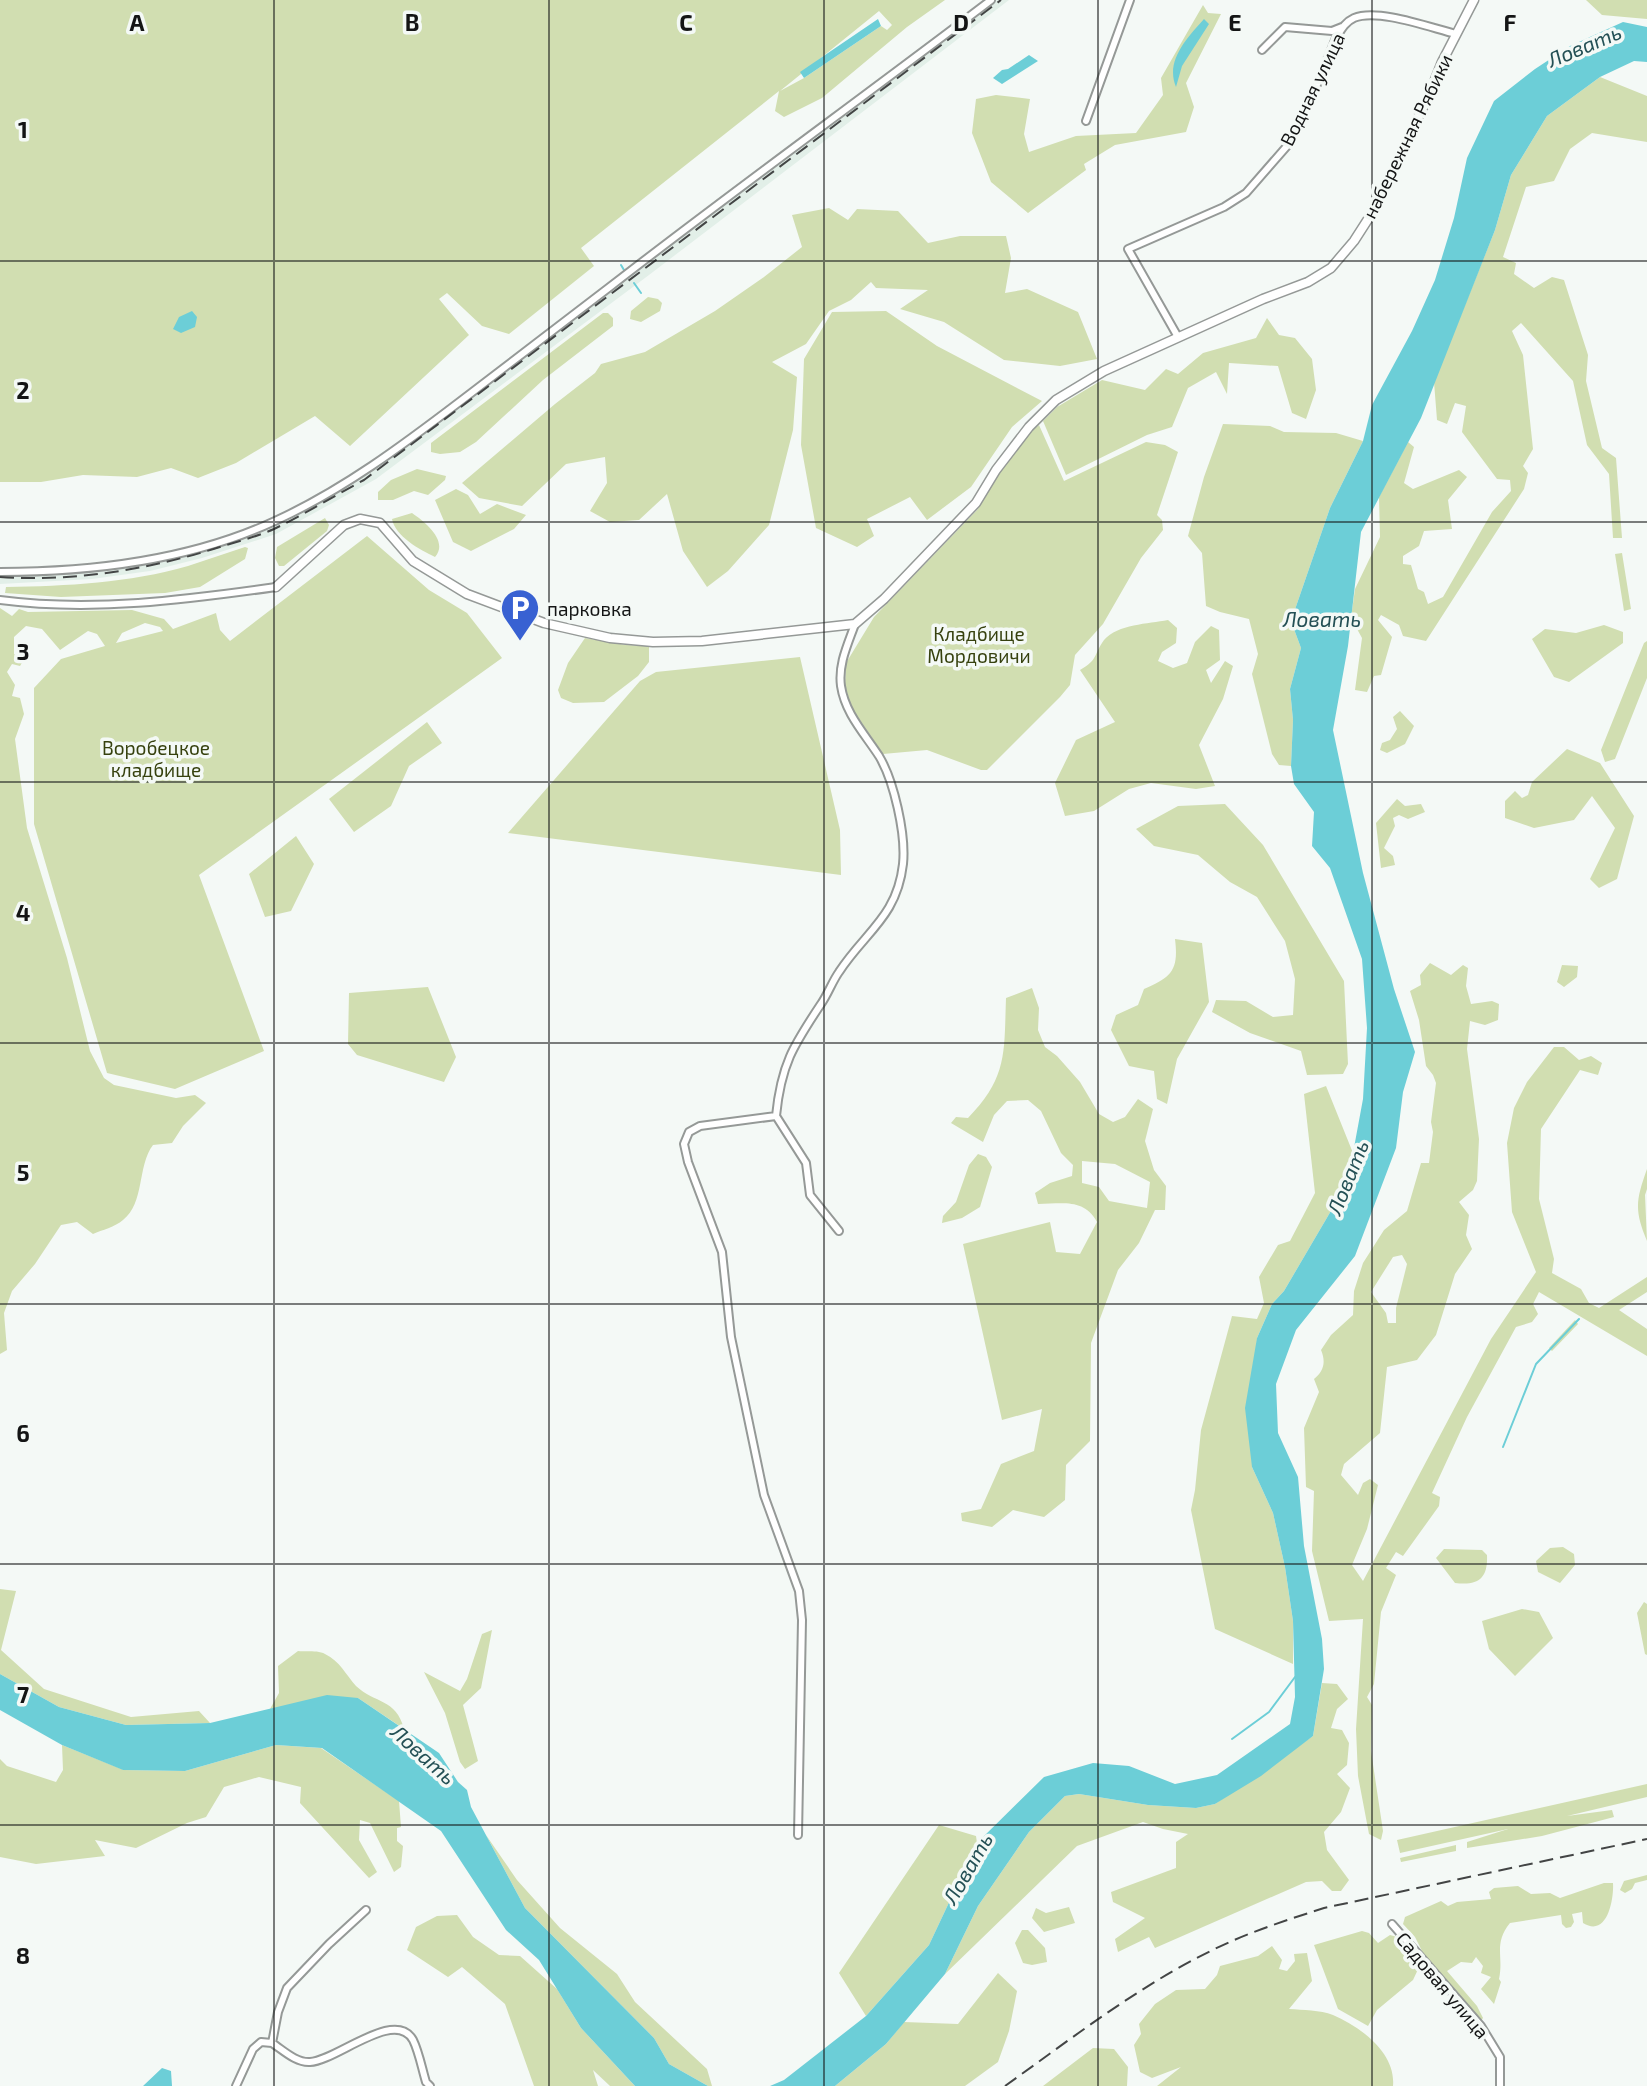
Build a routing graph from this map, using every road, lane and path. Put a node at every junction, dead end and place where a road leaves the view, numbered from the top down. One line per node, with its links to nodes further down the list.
1 (991, 0): 9 (street)
2 (1130, 0): 7 (street)
3 (1474, 0): 5 (street, набережная Рябики)
4 (1343, 26): 5 (street, Водная улица); 6 (street); 8 (street, Водная улица)
5 (1456, 34): 8 (street, набережная Рябики)
6 (1262, 50)
7 (1086, 121)
8 (1178, 337): 12 (street, набережная Рябики)
9 (0, 572)
10 (276, 587): 11 (street); 12 (street)
11 (0, 600)
12 (855, 624): 13 (street)
13 (776, 1116): 14 (street); 15 (street)
14 (839, 1231)
15 (798, 1835)
16 (366, 1910): 18 (street)
17 (1392, 1924): 21 (street, Садовая улица)
18 (272, 2043): 19 (street); 20 (street)
19 (236, 2086)
20 (430, 2086)
21 (1500, 2086)

